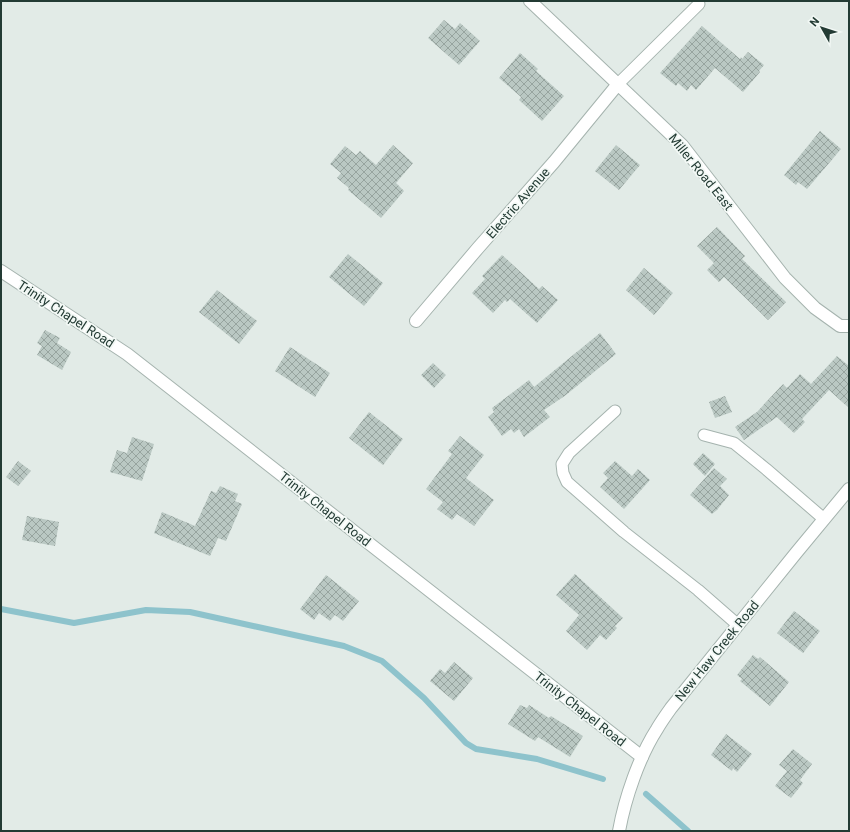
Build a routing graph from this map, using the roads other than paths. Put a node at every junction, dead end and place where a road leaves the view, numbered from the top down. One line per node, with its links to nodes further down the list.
1 (530, 1): 3 (street, Miller Road East)
2 (699, 4): 3 (lane)
3 (618, 84): 5 (street, Electric Avenue); 6 (street, Miller Road East)
4 (1, 270): 12 (street, Trinity Chapel Road)
5 (416, 321)
6 (849, 326)
7 (615, 411): 11 (lane)
8 (704, 435): 10 (lane)
9 (849, 489): 10 (street, New Haw Creek Road)
10 (824, 519): 11 (street, New Haw Creek Road)
11 (738, 625): 12 (street, New Haw Creek Road)
12 (642, 757): 13 (street, New Haw Creek Road)
13 (619, 831)

